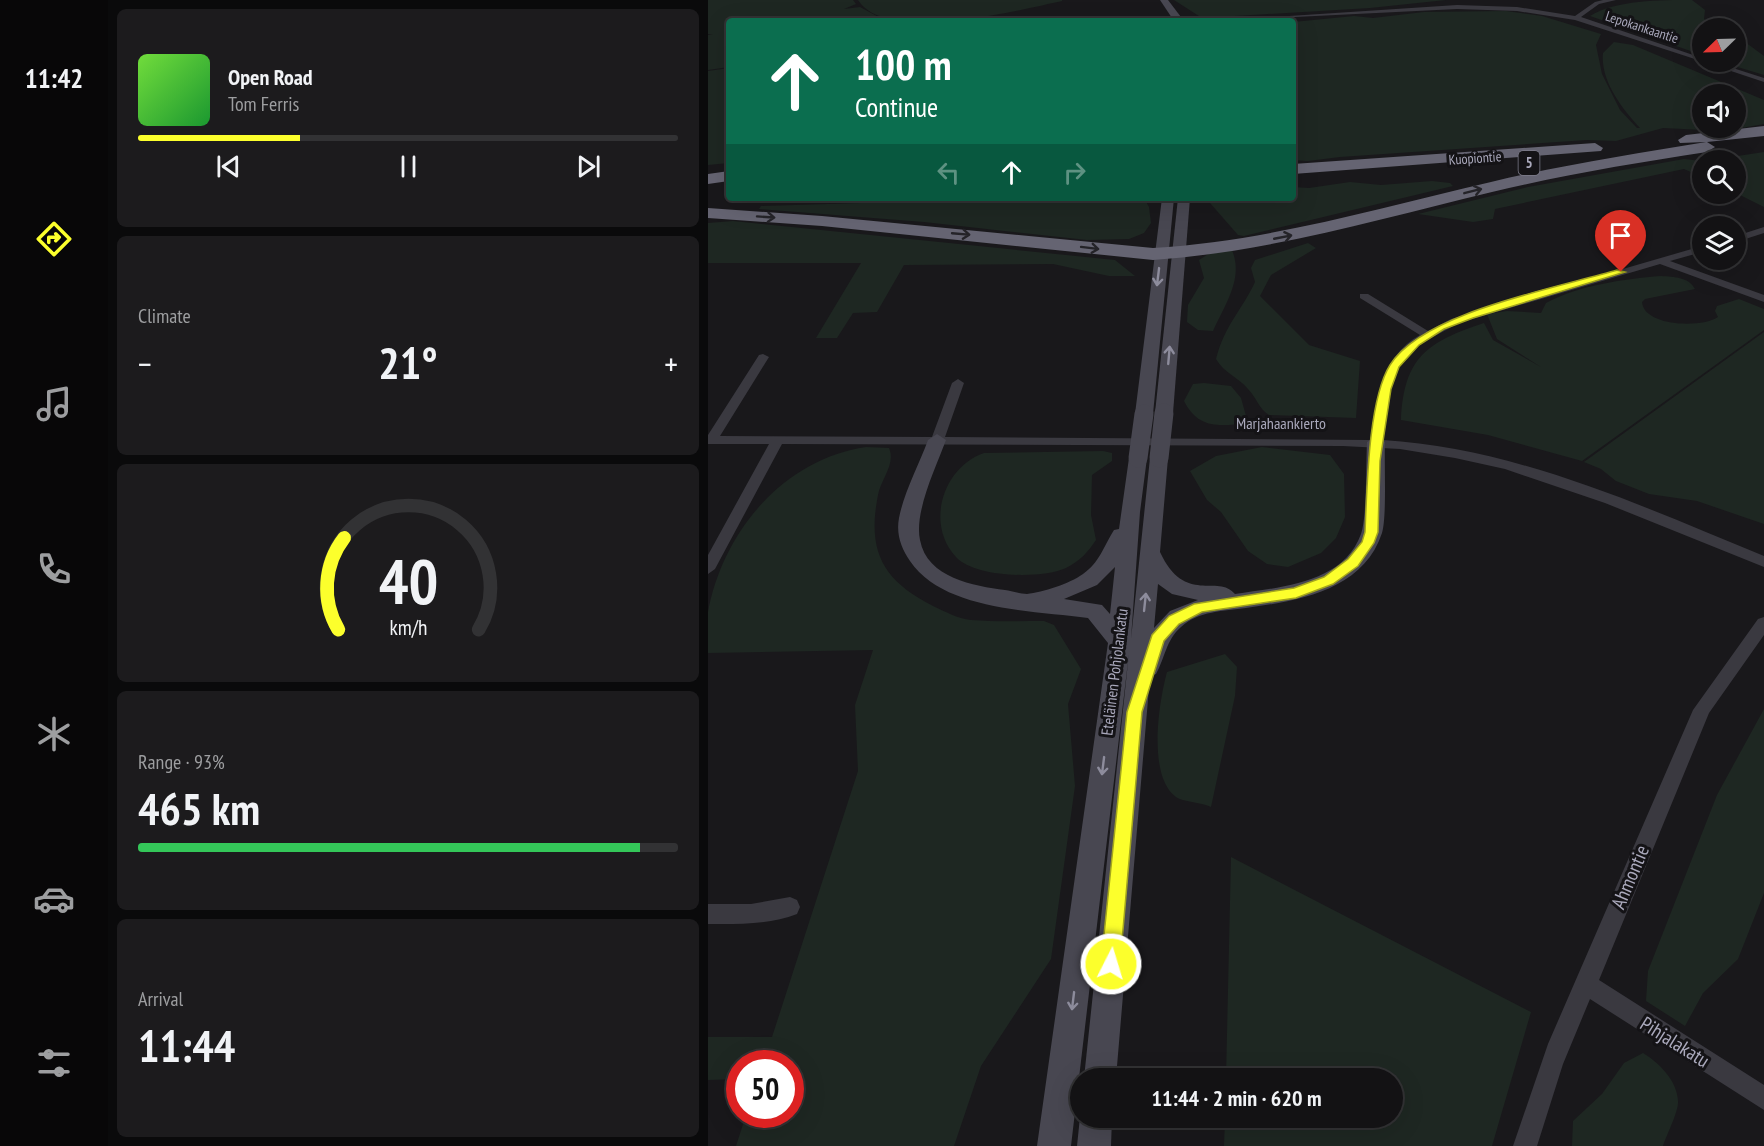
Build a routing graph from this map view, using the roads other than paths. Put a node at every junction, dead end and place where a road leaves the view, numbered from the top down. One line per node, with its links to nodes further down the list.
1 (1164, 0): 6 (main road)
2 (1589, 0): 5 (street)
3 (1613, 0): 5 (street)
4 (1488, 3): 7 (street, Lepokankaantie); 8 (street, Lepokankaantie)
5 (1597, 3): 8 (street)
6 (1177, 18)
7 (1261, 18)
8 (1576, 18): 9 (street, Lepokankaantie)
9 (1692, 57)
10 (1739, 72): 11 (street)
11 (1764, 80)
12 (1764, 131): 15 (highway, Kuopiontie / 5)
13 (1764, 140): 14 (highway, Kuopiontie / 5)
14 (1707, 147): 17 (highway, Kuopiontie / 5); 29 (highway, one-way to 14)
15 (1296, 168)
16 (726, 176): 18 (highway)
17 (1296, 178)
18 (708, 179)
19 (726, 191): 20 (highway)
20 (708, 192)
21 (726, 200): 22 (highway)
22 (708, 201)
23 (1168, 201): 29 (main road, Eteläinen Pohjolankatu)
24 (1183, 201): 29 (main road, Eteläinen Pohjolankatu)
25 (708, 213): 29 (highway, one-way to 29)
26 (1764, 230): 27 (street)
27 (1746, 236)
28 (1692, 252): 30 (street)
29 (1169, 254): 40 (main road, Eteläinen Pohjolankatu, one-way to 40, bridge); 40 (main road, Eteläinen Pohjolankatu, one-way to 29, bridge)
30 (1659, 261): 32 (street); 33 (street)
31 (1364, 296): 33 (street)
32 (1764, 299)
33 (1427, 335): 39 (street)
34 (763, 357): 36 (street)
35 (958, 383): 37 (street)
36 (709, 440): 38 (street, Marjahaankierto)
37 (937, 440): 38 (street, Marjahaankierto); 39 (street, Marjahaankierto); 46 (main road)
38 (777, 441): 44 (street)
39 (1377, 442): 43 (street, Marjahaankierto); 45 (main road)
40 (1149, 458): 41 (main road, Eteläinen Pohjolankatu); 42 (main road, Eteläinen Pohjolankatu)
41 (1130, 512): 46 (main road); 48 (main road, Eteläinen Pohjolankatu)
42 (1150, 552): 45 (main road); 49 (main road, Eteläinen Pohjolankatu, one-way to 42)
43 (1764, 562)
44 (708, 569)
45 (1247, 599): 49 (main road)
46 (1029, 600): 48 (main road)
47 (1764, 623): 52 (street, Ahmontie)
48 (1119, 643): 56 (main road, Eteläinen Pohjolankatu, one-way to 56)
49 (1135, 712): 53 (main road, Eteläinen Pohjolankatu)
50 (790, 907): 51 (street)
51 (708, 914)
52 (1586, 984): 54 (street, Pihjalakatu); 58 (street, Ahmontie)
53 (1101, 1068)
54 (1764, 1098)
55 (1095, 1128): 57 (main road)
56 (1054, 1146)
57 (1094, 1146)
58 (1525, 1146)

